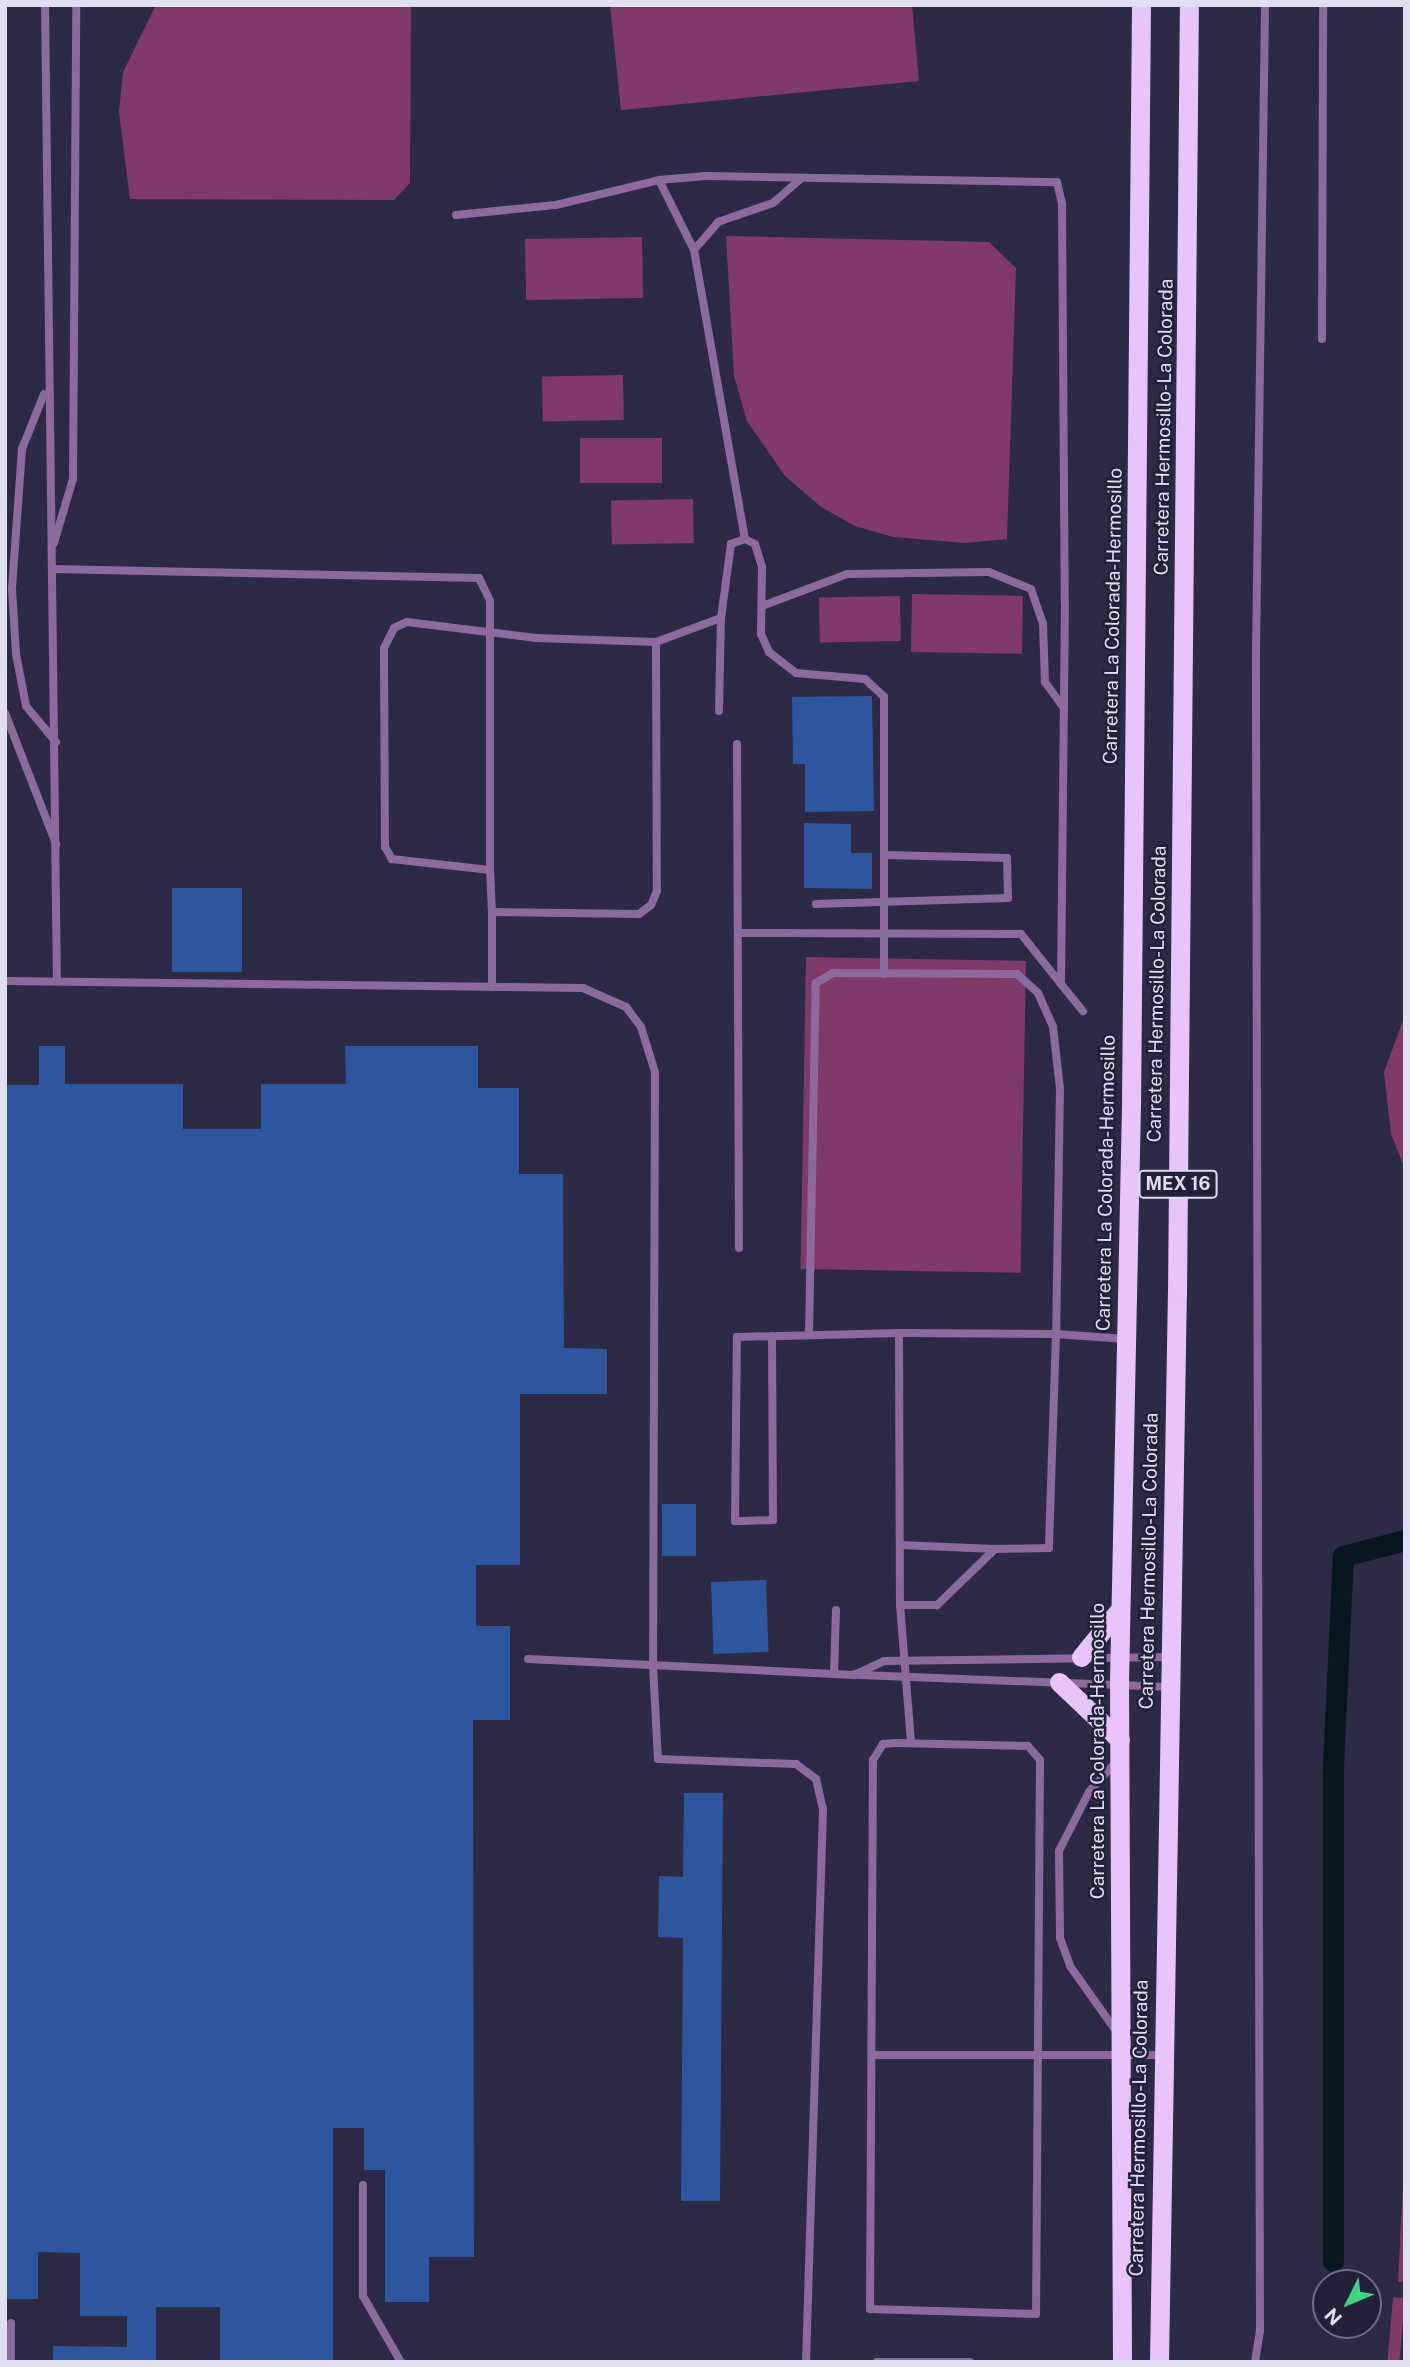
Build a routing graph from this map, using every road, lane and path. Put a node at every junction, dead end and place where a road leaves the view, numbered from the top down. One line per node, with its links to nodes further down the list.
1 (45, 5): 12 (lane)
2 (76, 5): 14 (lane)
3 (1141, 5): 44 (highway, Carretera La Colorada-Hermosillo / MEX 16)
4 (1189, 5): 52 (highway, Carretera Hermosillo-La Colorada / MEX 16)
5 (1265, 5): 77 (lane)
6 (1323, 5): 11 (lane)
7 (802, 178): 8 (lane); 10 (lane); 20 (lane)
8 (659, 180): 9 (lane); 10 (lane)
9 (456, 215)
10 (694, 250): 13 (lane)
11 (1322, 339)
12 (46, 388): 14 (lane); 23 (lane)
13 (745, 539): 16 (lane); 17 (lane)
14 (52, 549): 15 (lane)
15 (52, 569): 18 (lane); 23 (lane)
16 (762, 606): 20 (lane); 26 (lane)
17 (721, 618): 19 (lane); 21 (lane)
18 (489, 634): 19 (lane); 27 (lane); 27 (lane)
19 (656, 642): 30 (lane)
20 (1064, 708): 36 (lane)
21 (719, 711)
22 (5, 713): 25 (lane)
23 (56, 742): 25 (lane)
24 (737, 744): 32 (lane)
25 (58, 850): 35 (lane)
26 (884, 855): 28 (lane); 28 (lane)
27 (490, 870): 30 (lane)
28 (884, 900): 29 (lane); 31 (lane)
29 (816, 904)
30 (492, 912): 37 (lane)
31 (884, 932): 32 (lane); 33 (lane); 36 (lane)
32 (738, 933): 39 (lane)
33 (884, 974): 41 (lane); 42 (lane)
34 (5, 981): 35 (lane)
35 (57, 981): 37 (lane)
36 (1061, 984): 38 (lane)
37 (492, 987): 55 (lane)
38 (1083, 1011)
39 (738, 1248)
40 (899, 1333): 41 (lane); 42 (lane); 45 (lane)
41 (1056, 1334): 44 (lane); 46 (lane)
42 (809, 1335): 43 (lane)
43 (772, 1336): 43 (lane)
44 (1126, 1339): 48 (highway, Carretera La Colorada-Hermosillo / MEX 16)
45 (900, 1545): 46 (lane); 47 (lane)
46 (995, 1549): 47 (lane)
47 (900, 1605): 54 (lane)
48 (1120, 1609): 50 (highway, Carretera La Colorada-Hermosillo / MEX 16); 51 (highway)
49 (836, 1610): 56 (lane)
50 (1119, 1656): 51 (lane); 52 (lane); 60 (highway, Carretera La Colorada-Hermosillo / MEX 16)
51 (1081, 1657): 54 (lane)
52 (1171, 1657): 61 (highway, Carretera Hermosillo-La Colorada / MEX 16)
53 (528, 1660): 55 (lane)
54 (905, 1660): 57 (lane); 58 (lane)
55 (653, 1665): 56 (lane); 72 (lane)
56 (834, 1674): 57 (lane)
57 (854, 1675): 58 (lane)
58 (908, 1681): 59 (lane); 62 (lane)
59 (1059, 1682): 60 (lane); 63 (highway)
60 (1119, 1682): 61 (lane); 63 (highway, Carretera La Colorada-Hermosillo / MEX 16)
61 (1170, 1687): 67 (highway, Carretera Hermosillo-La Colorada / MEX 16)
62 (911, 1743): 65 (lane); 66 (lane)
63 (1120, 1749): 64 (highway, Carretera La Colorada-Hermosillo / MEX 16); 64 (lane)
64 (1124, 2048): 65 (lane); 67 (lane); 75 (highway, Carretera La Colorada-Hermosillo / MEX 16)
65 (1036, 2053): 66 (lane); 66 (lane)
66 (874, 2055)
67 (1161, 2055): 76 (highway, Carretera Hermosillo-La Colorada / MEX 16)
68 (363, 2185): 71 (lane)
69 (11, 2323): 70 (lane)
70 (11, 2362)
71 (401, 2362)
72 (806, 2362)
73 (877, 2362): 74 (lane)
74 (970, 2362)
75 (1122, 2362)
76 (1159, 2362)
77 (1255, 2362)

